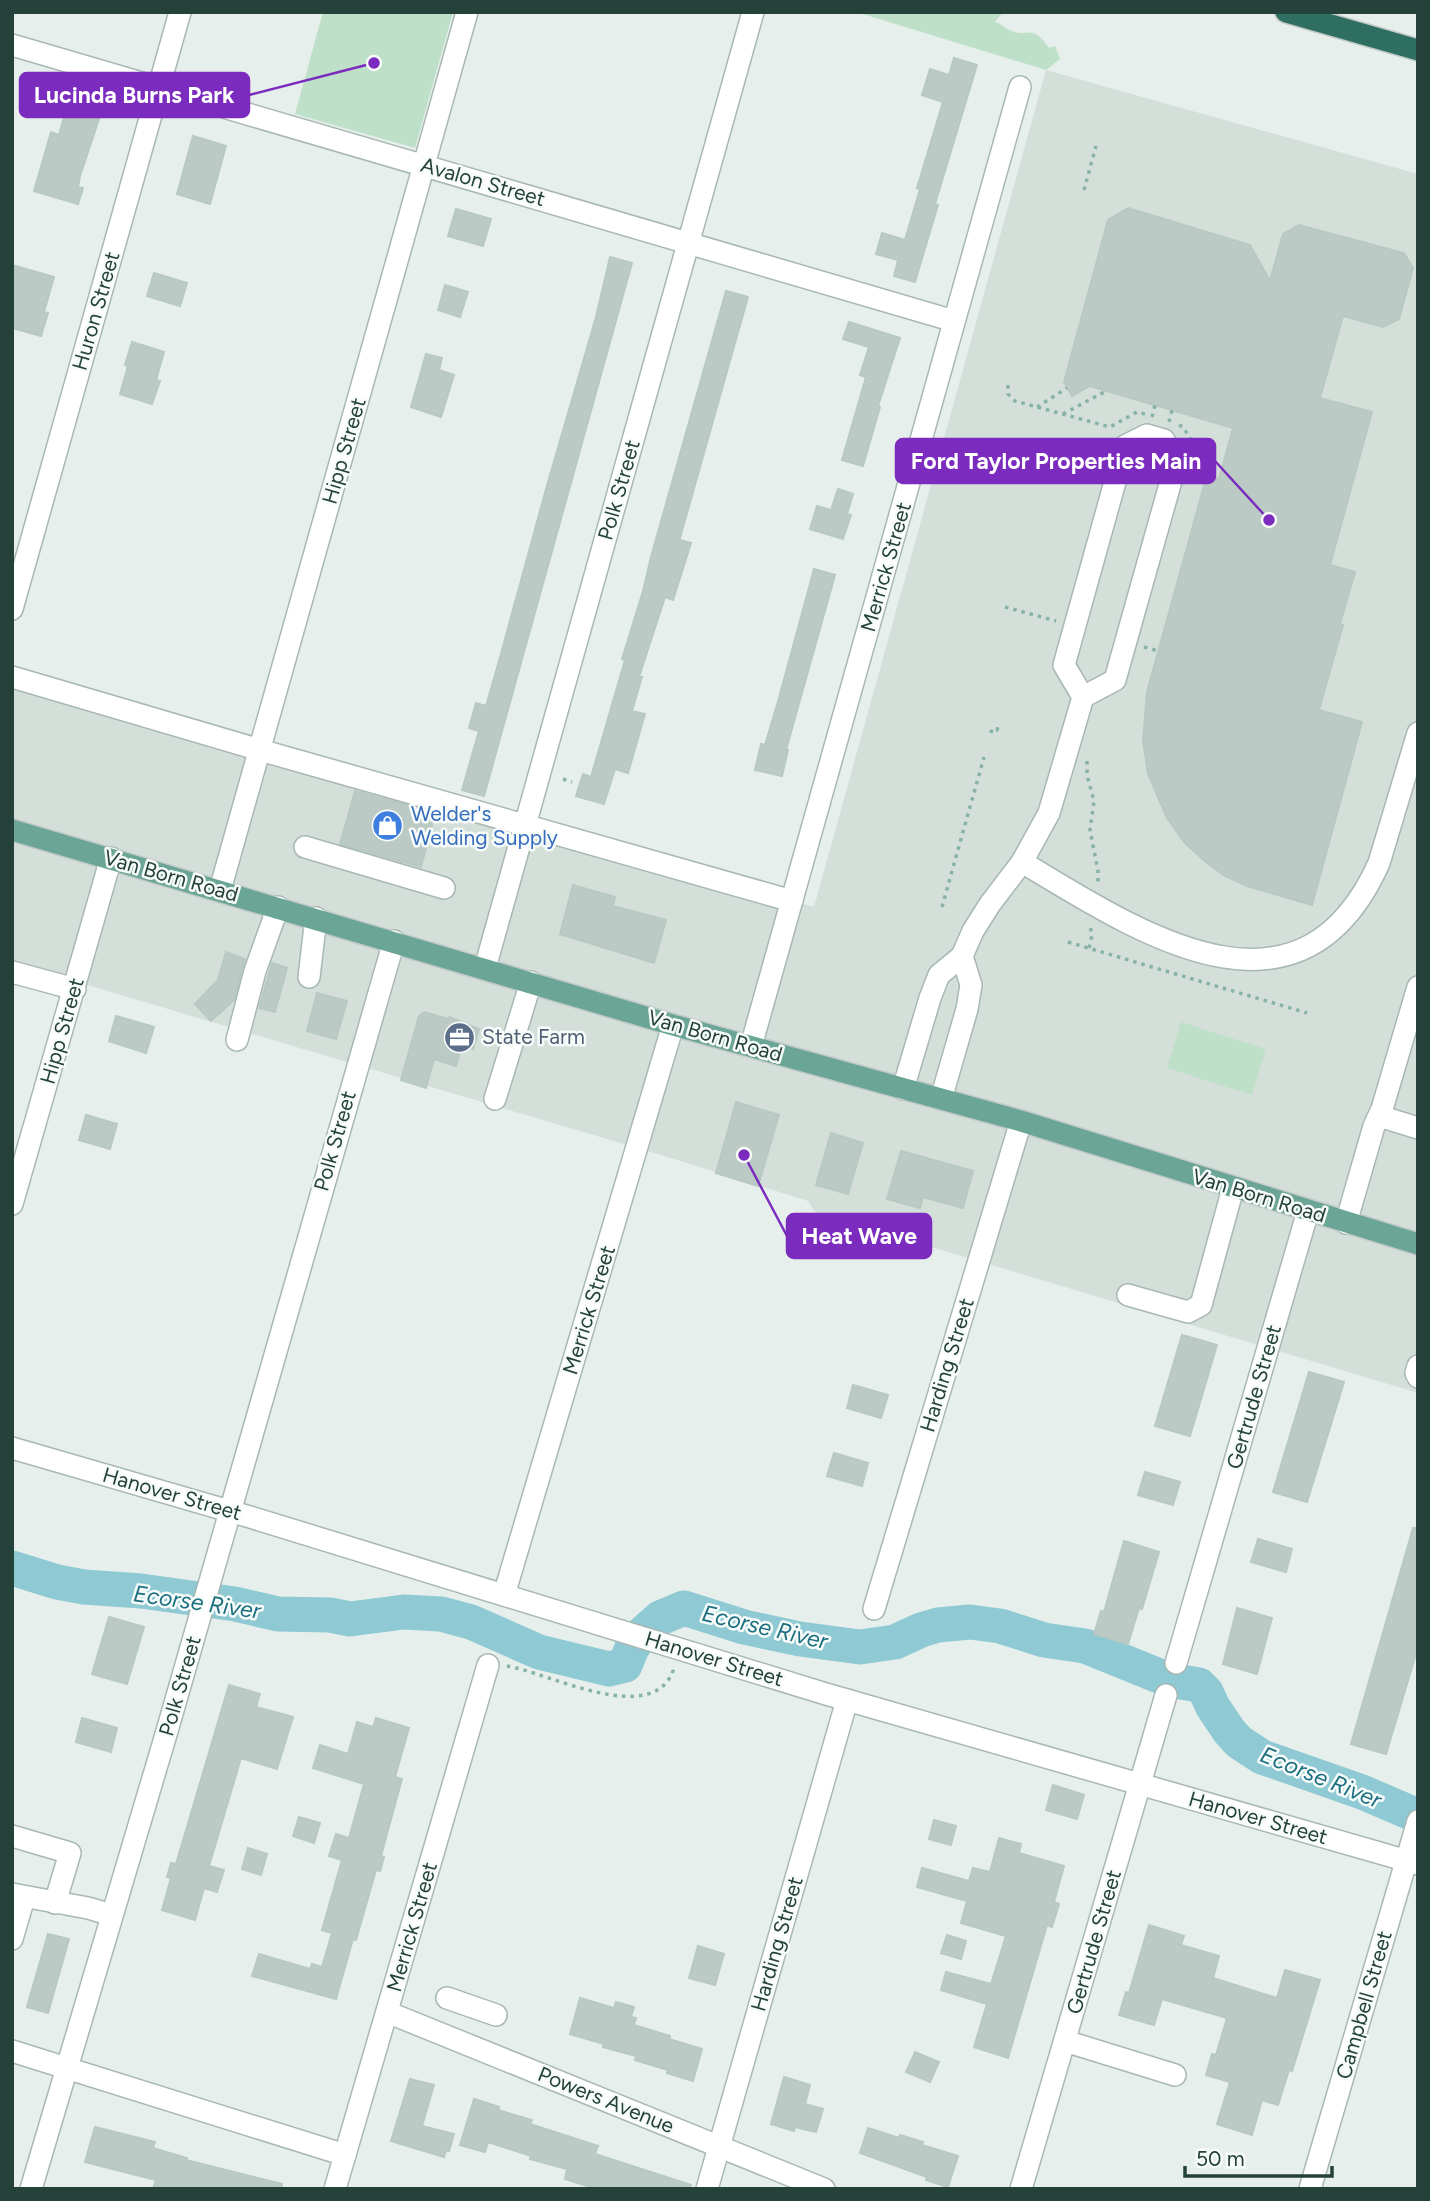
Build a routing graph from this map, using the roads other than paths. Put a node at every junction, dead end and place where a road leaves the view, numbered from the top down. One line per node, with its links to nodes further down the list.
1 (180, 12): 8 (street, Huron Street)
2 (467, 12): 9 (street, Hipp Street)
3 (753, 12): 10 (street, Polk Street)
4 (1286, 12): 6 (highway)
5 (12, 45): 8 (street, Avalon Street)
6 (1418, 50)
7 (1020, 87): 11 (street, Merrick Street)
8 (159, 88): 9 (street, Avalon Street); 12 (street, Huron Street)
9 (424, 165): 10 (street, Avalon Street); 16 (street, Hipp Street)
10 (688, 242): 11 (street, Avalon Street); 17 (street, Polk Street)
11 (954, 321): 24 (street, Merrick Street)
12 (12, 609)
13 (12, 677): 16 (street)
14 (1083, 697): 14 (street); 21 (street)
15 (1418, 733): 21 (street)
16 (260, 750): 17 (street); 23 (street, Hipp Street)
17 (525, 826): 24 (street); 29 (street, Polk Street)
18 (12, 830): 20 (main road, Van Born Road)
19 (305, 848): 22 (street)
20 (111, 858): 23 (main road, Van Born Road); 34 (street, Hipp Street)
21 (1022, 862): 28 (street)
22 (443, 888)
23 (220, 890): 25 (main road, Van Born Road)
24 (792, 901): 37 (street, Merrick Street)
25 (278, 907): 26 (main road, Van Born Road); 36 (street)
26 (316, 918): 27 (main road, Van Born Road); 31 (street)
27 (394, 941): 29 (main road, Van Born Road); 53 (street, Polk Street)
28 (962, 956): 38 (street); 40 (street)
29 (485, 968): 32 (main road, Van Born Road)
30 (12, 972): 34 (street)
31 (309, 976)
32 (531, 982): 35 (main road, Van Born Road); 39 (street)
33 (1418, 987): 41 (street)
34 (75, 989): 45 (street, Hipp Street)
35 (673, 1025): 37 (main road, Van Born Road); 54 (street, Merrick Street)
36 (237, 1040)
37 (751, 1046): 38 (main road, Van Born Road)
38 (903, 1089): 40 (main road, Van Born Road)
39 (495, 1099)
40 (941, 1099): 42 (main road, Van Born Road)
41 (1379, 1116): 43 (street); 47 (street)
42 (1021, 1121): 44 (main road, Van Born Road); 55 (street, Harding Street)
43 (1418, 1128)
44 (1233, 1188): 46 (main road, Van Born Road); 49 (street)
45 (12, 1204)
46 (1308, 1211): 47 (main road, Van Born Road); 56 (street, Gertrude Street)
47 (1346, 1223): 48 (main road, Van Born Road)
48 (1418, 1244)
49 (1128, 1295)
50 (1418, 1366): 51 (street)
51 (1418, 1377)
52 (12, 1448): 53 (street, Hanover Street)
53 (230, 1511): 54 (street, Hanover Street); 66 (street, Polk Street)
54 (504, 1595): 59 (street, Hanover Street)
55 (874, 1609)
56 (1176, 1663)
57 (488, 1666): 69 (street, Merrick Street)
58 (1166, 1695): 60 (street, Gertrude Street)
59 (847, 1700): 60 (street, Hanover Street); 75 (street, Harding Street)
60 (1139, 1785): 63 (street, Hanover Street); 71 (street, Gertrude Street)
61 (1416, 1826): 63 (street, Campbell Street)
62 (12, 1836): 65 (street)
63 (1412, 1862): 82 (street, Campbell Street)
64 (18, 1896): 65 (street); 67 (street)
65 (55, 1903): 66 (street)
66 (112, 1915): 73 (street, Polk Street)
67 (13, 1934)
68 (447, 1998): 70 (street)
69 (387, 2012): 75 (street, Powers Avenue); 76 (street, Merrick Street)
70 (496, 2015)
71 (1065, 2041): 74 (street); 81 (street, Gertrude Street)
72 (12, 2051): 73 (street)
73 (67, 2067): 76 (street); 77 (street, Polk Street)
74 (1175, 2076)
75 (720, 2146): 79 (street, Harding Street); 80 (street, Powers Avenue)
76 (345, 2155): 78 (street, Merrick Street)
77 (31, 2189)
78 (335, 2189)
79 (707, 2189)
80 (824, 2189)
81 (1021, 2189)
82 (1310, 2189)

